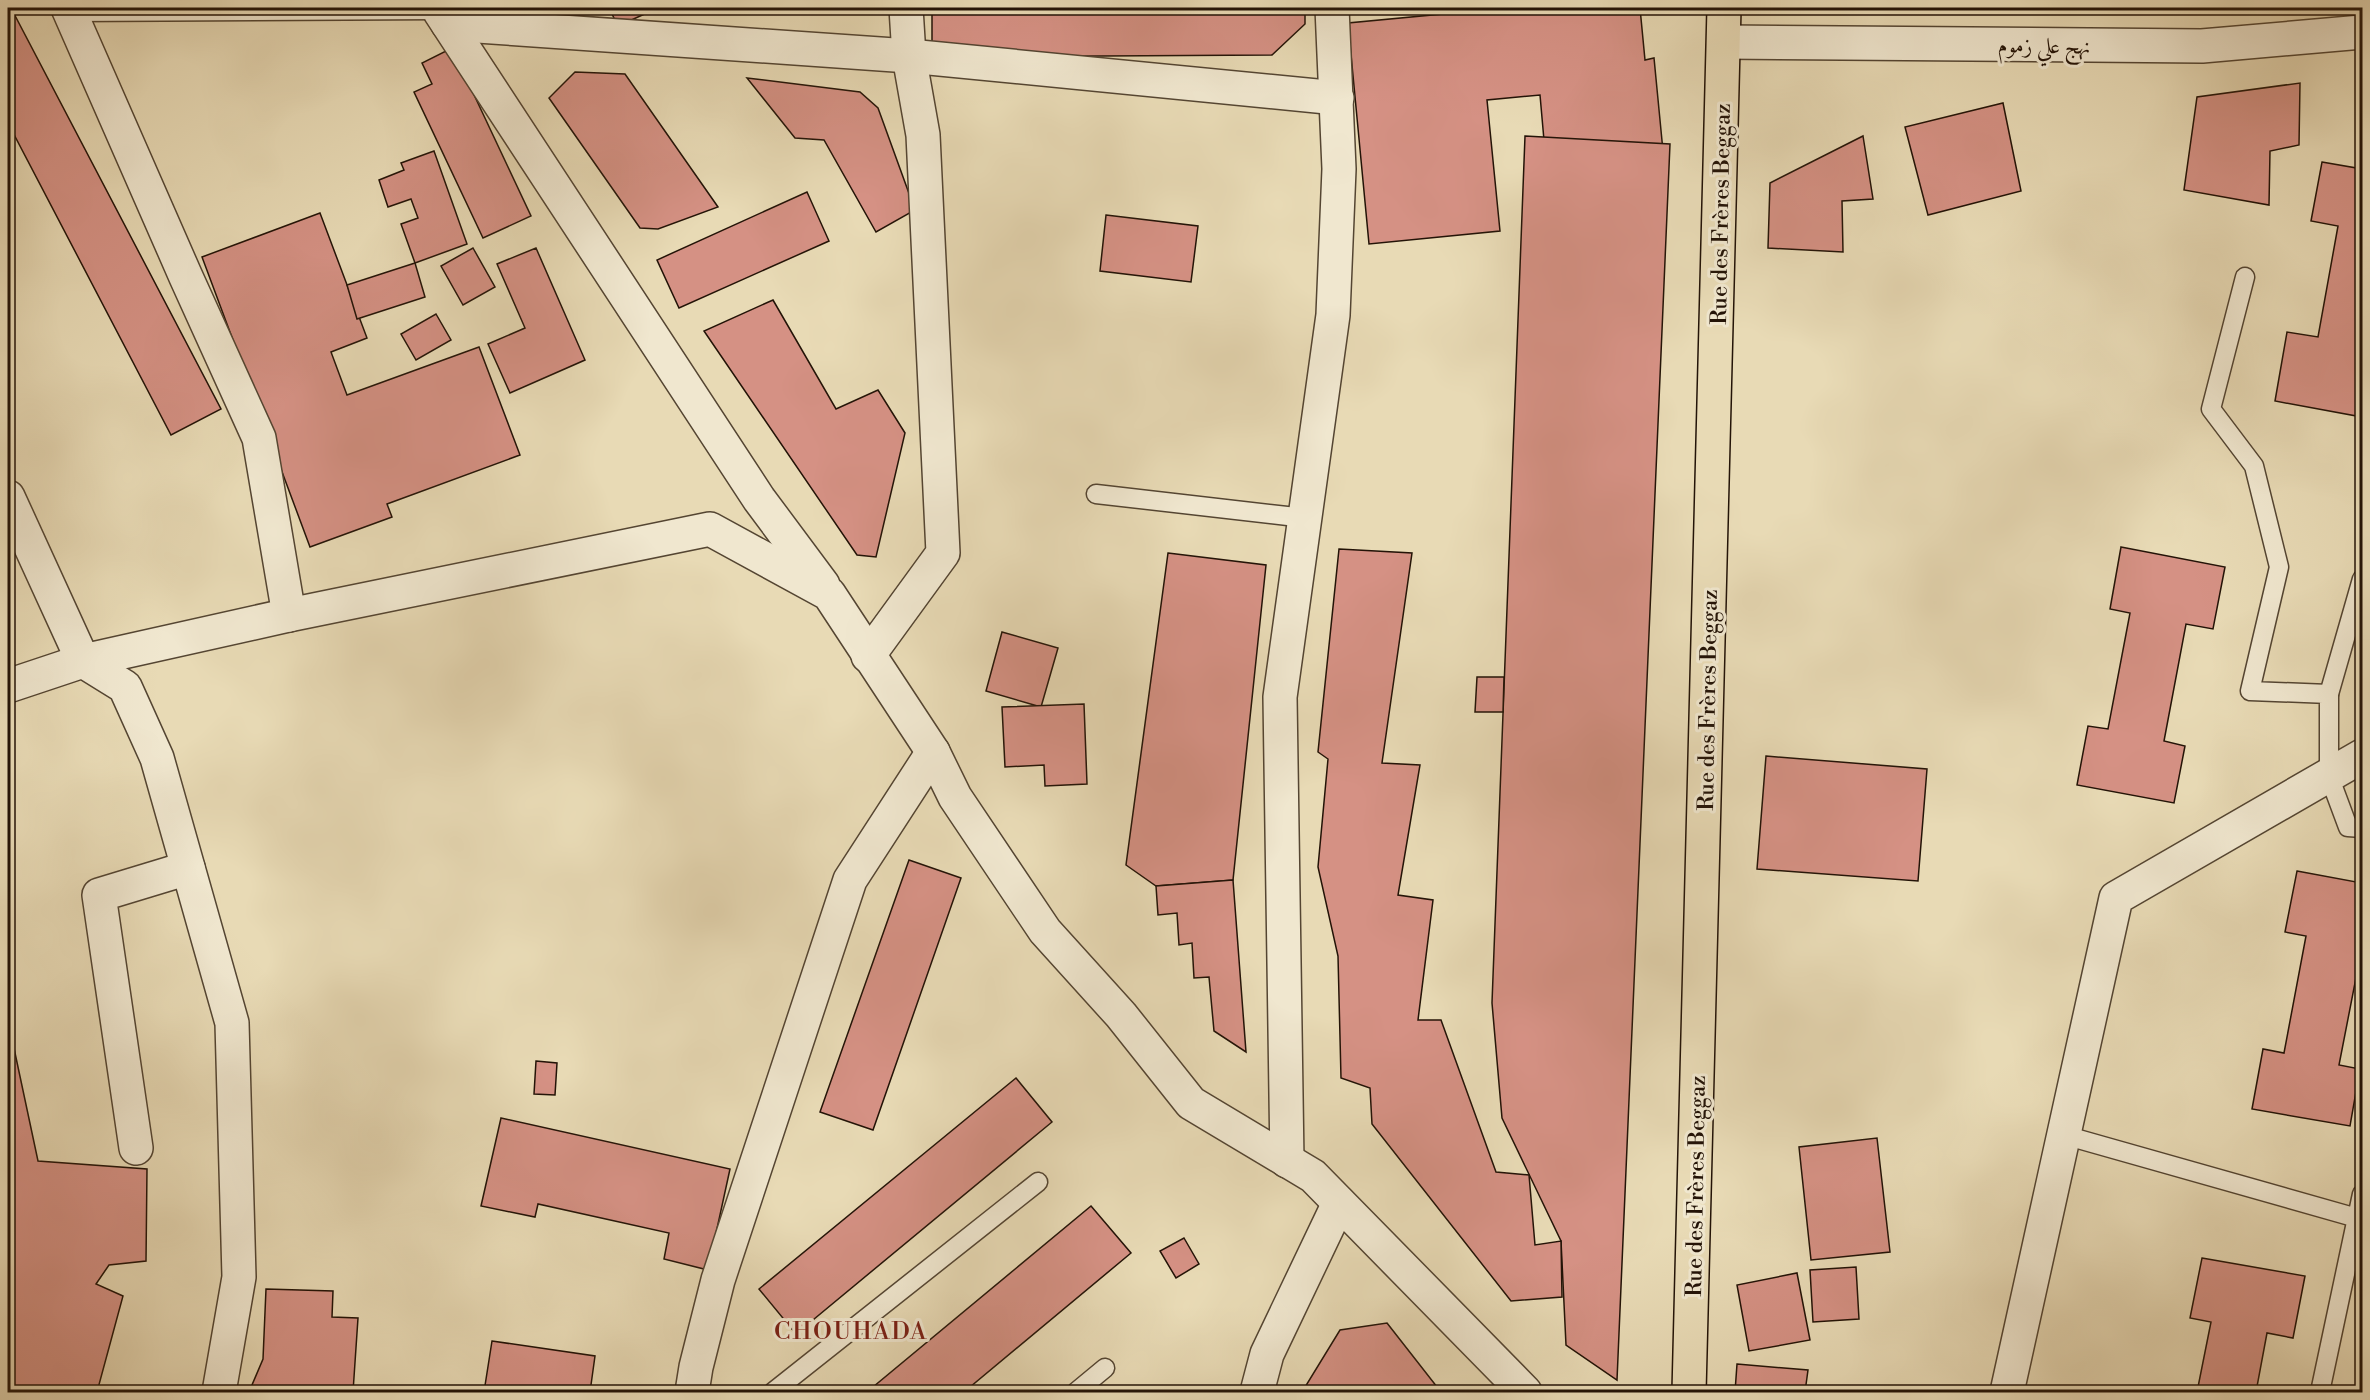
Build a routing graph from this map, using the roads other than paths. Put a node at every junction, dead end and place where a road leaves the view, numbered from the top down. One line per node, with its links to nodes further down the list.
1 (906, 8): 8 (street)
2 (1332, 8): 9 (street)
3 (1724, 8): 7 (main road, Rue des Frères Beggaz)
4 (70, 10): 5 (lane); 16 (street)
5 (441, 12): 8 (street); 15 (street)
6 (2362, 32): 7 (street, نهج علي زموم)
7 (1724, 42): 40 (main road, Rue des Frères Beggaz)
8 (909, 56): 9 (street); 17 (street)
9 (1337, 98): 13 (street)
10 (2245, 277): 20 (lane)
11 (1096, 494): 13 (lane)
12 (8, 497): 18 (street)
13 (1305, 518): 28 (street)
14 (2362, 579): 20 (lane)
15 (829, 594): 16 (street); 17 (street)
16 (289, 615): 18 (street)
17 (868, 656): 21 (street)
18 (83, 661): 19 (street); 25 (street)
19 (8, 686)
20 (2330, 694): 23 (lane)
21 (933, 752): 28 (street); 35 (street)
22 (2362, 756): 23 (street)
23 (2329, 776): 24 (lane); 26 (street)
24 (2362, 828)
25 (188, 868): 27 (street); 34 (street)
26 (2064, 1136): 32 (lane); 41 (street)
27 (136, 1148)
28 (1287, 1161): 31 (street)
29 (1038, 1182): 36 (lane)
30 (2362, 1194): 32 (lane)
31 (1339, 1203): 38 (street); 39 (street)
32 (2357, 1218): 42 (lane)
33 (1106, 1368): 37 (lane)
34 (219, 1392)
35 (692, 1392)
36 (773, 1392)
37 (1076, 1392)
38 (1257, 1392)
39 (1525, 1392)
40 (1689, 1392)
41 (2007, 1392)
42 (2320, 1392)

